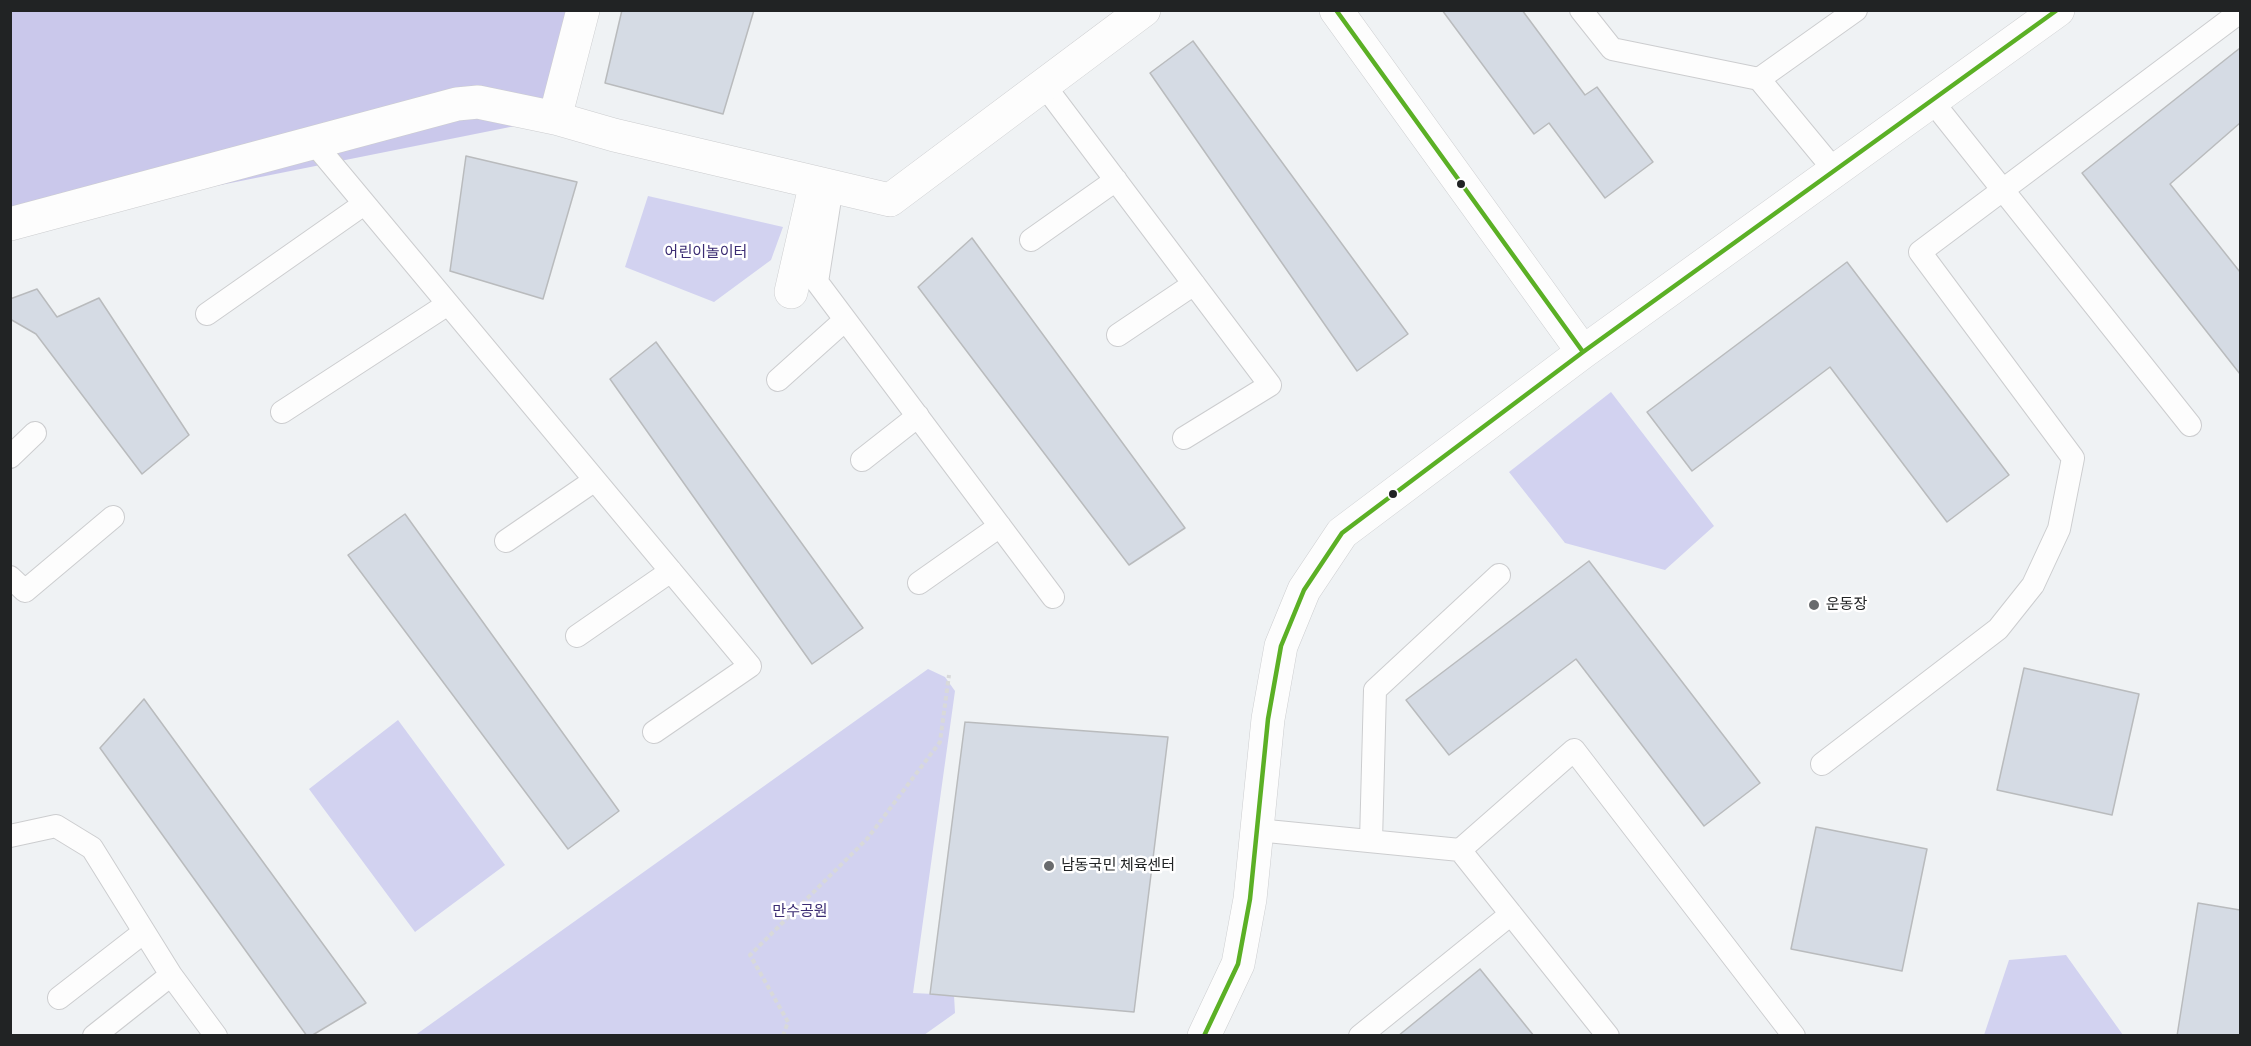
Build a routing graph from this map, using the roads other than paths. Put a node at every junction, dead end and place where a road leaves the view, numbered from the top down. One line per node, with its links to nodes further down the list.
1 (583, 10): 11 (street)
2 (1144, 10): 9 (street)
3 (1336, 10): 26 (street)
4 (1581, 10): 8 (lane)
5 (1856, 10): 8 (lane)
6 (2058, 10): 10 (street)
7 (2241, 12): 16 (lane)
8 (1759, 79): 13 (lane)
9 (1044, 85): 14 (lane); 15 (street)
10 (1932, 102): 13 (street); 16 (lane)
11 (555, 118): 12 (street); 15 (street)
12 (314, 143): 17 (lane); 18 (street)
13 (1835, 171): 26 (street)
14 (1116, 180): 19 (lane); 20 (lane)
15 (823, 188): 21 (street); 24 (lane)
16 (2003, 190): 30 (lane); 46 (lane)
17 (364, 204): 22 (lane); 23 (lane)
18 (10, 224)
19 (1031, 240)
20 (1194, 284): 25 (lane); 32 (lane)
21 (791, 292)
22 (448, 304): 28 (lane); 35 (lane)
23 (207, 314)
24 (845, 320): 27 (lane); 29 (lane)
25 (1118, 335)
26 (1583, 352): 47 (street)
27 (778, 380)
28 (282, 412)
29 (918, 416): 34 (lane); 37 (lane)
30 (2190, 425)
31 (35, 433): 33 (lane)
32 (1184, 438)
33 (10, 457)
34 (862, 460)
35 (595, 480): 38 (lane); 39 (lane)
36 (113, 517): 41 (lane)
37 (1000, 526): 42 (lane); 43 (lane)
38 (506, 541)
39 (671, 571): 44 (lane); 45 (lane)
40 (1499, 575): 49 (lane)
41 (10, 577)
42 (919, 583)
43 (1053, 597)
44 (577, 636)
45 (654, 732)
46 (1822, 764)
47 (1257, 830): 49 (lane); 57 (street)
48 (10, 836): 52 (lane)
49 (1371, 841): 50 (lane)
50 (1460, 850): 51 (lane); 60 (lane)
51 (1511, 914): 58 (lane); 59 (lane)
52 (144, 932): 53 (lane); 54 (lane)
53 (171, 975): 55 (lane); 56 (lane)
54 (59, 998)
55 (94, 1035)
56 (216, 1035)
57 (1204, 1035)
58 (1360, 1035)
59 (1608, 1035)
60 (1794, 1035)

